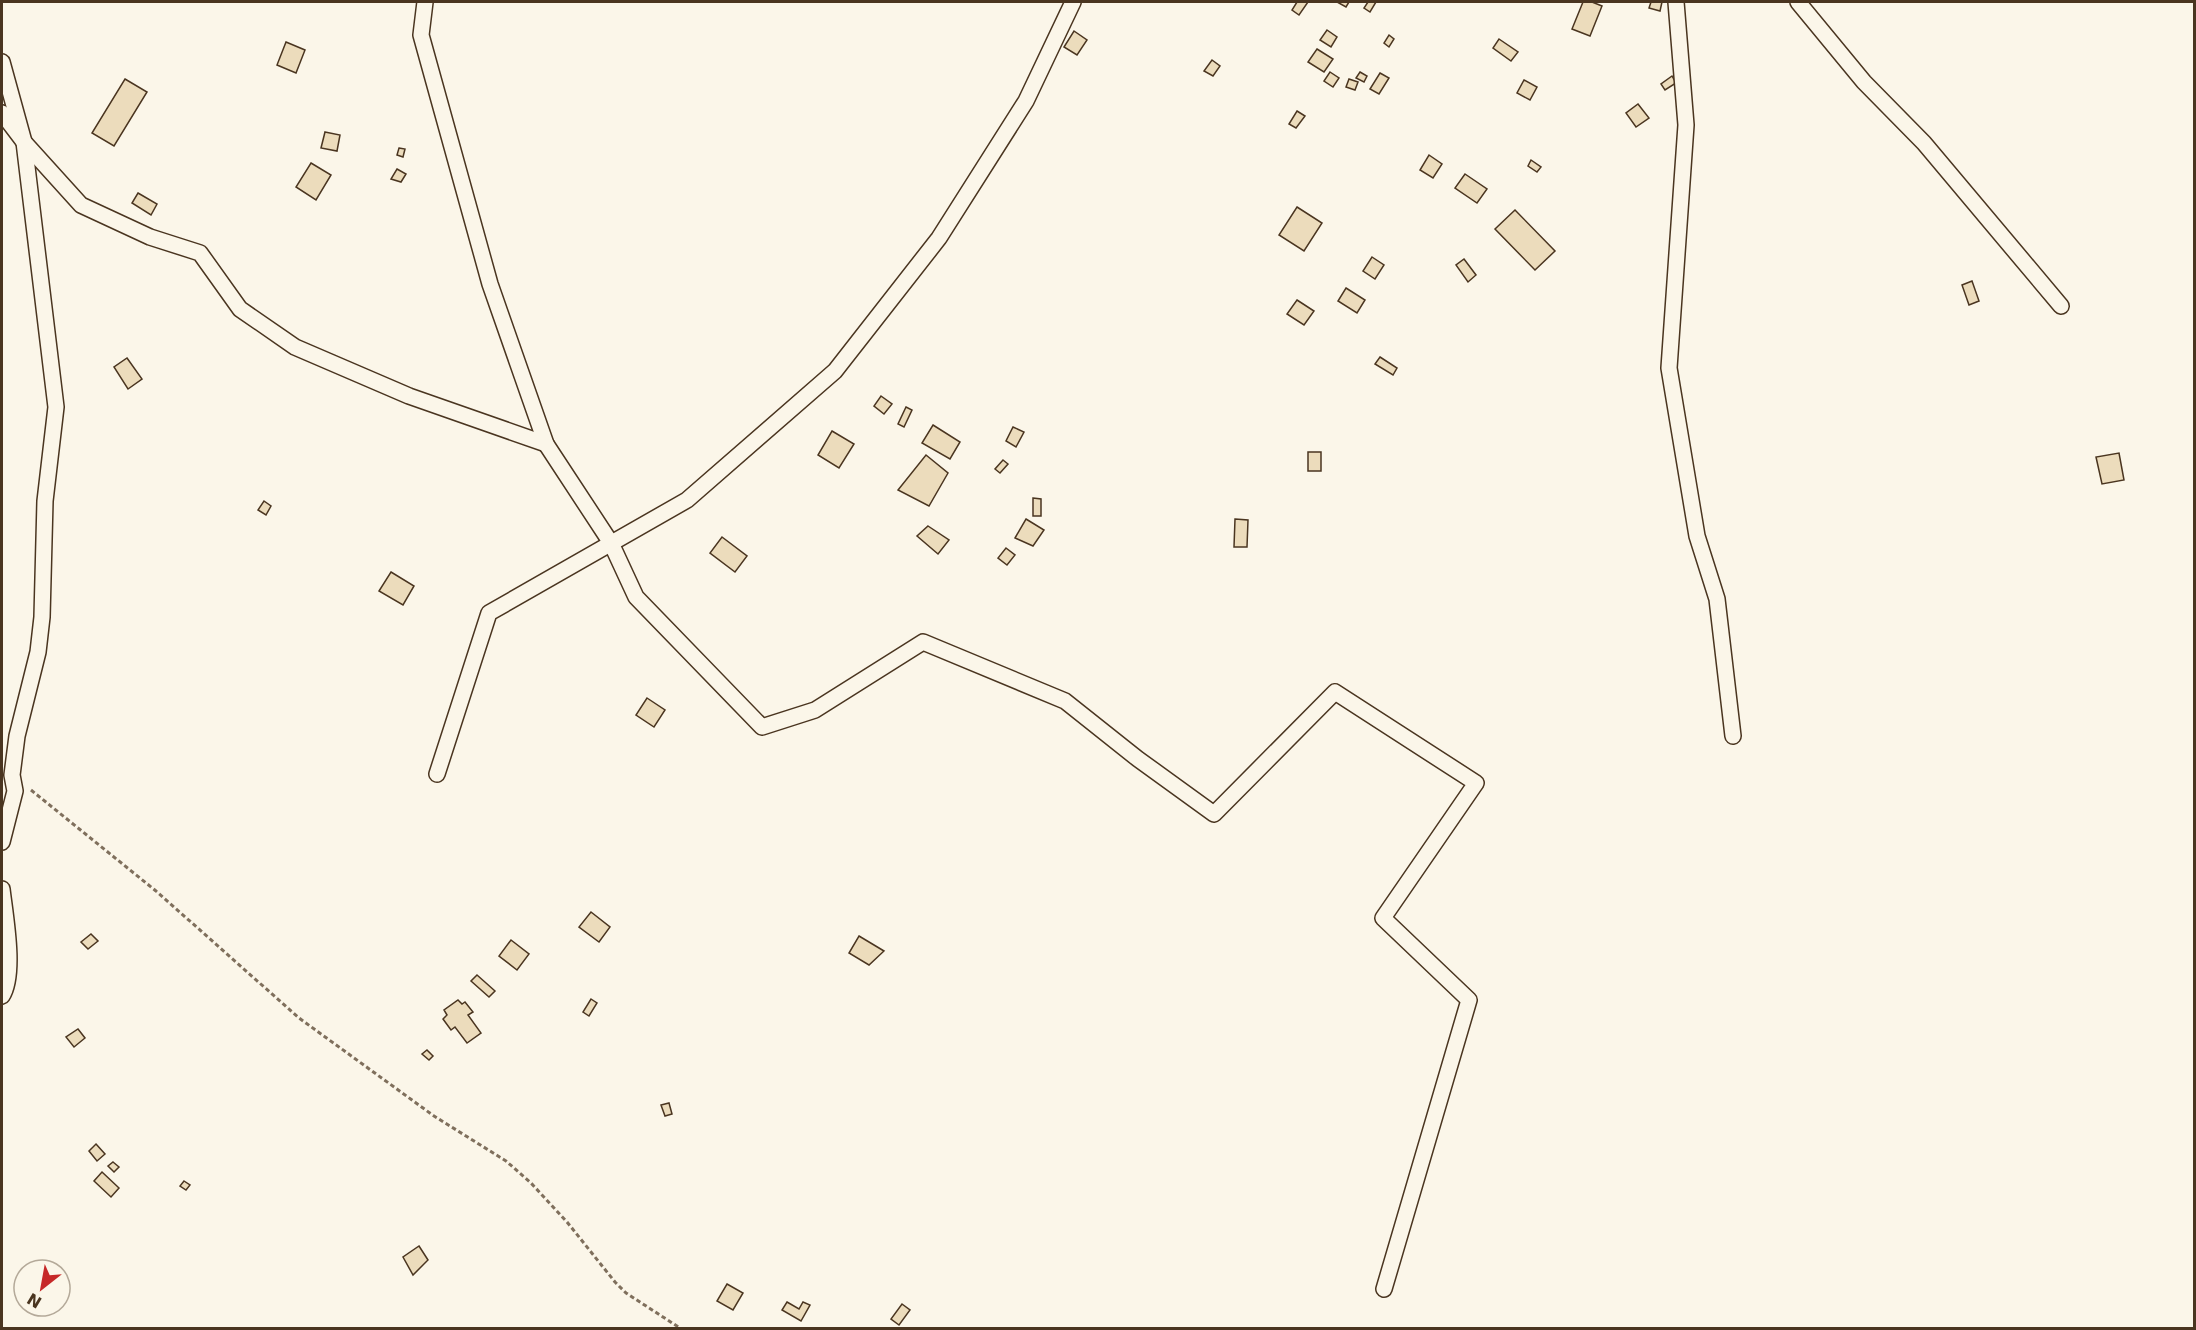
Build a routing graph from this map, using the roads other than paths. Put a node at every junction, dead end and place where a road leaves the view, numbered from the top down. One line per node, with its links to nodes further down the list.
1 (425, 2): 9 (street)
2 (1073, 2): 10 (street)
3 (1676, 2): 11 (street)
4 (1798, 2): 8 (street)
5 (2, 62): 7 (street)
6 (2, 113): 7 (street)
7 (24, 142): 9 (street); 13 (street)
8 (2061, 306)
9 (546, 444): 10 (street)
10 (611, 543): 12 (street); 16 (street)
11 (1733, 736)
12 (437, 774)
13 (2, 842)
14 (2, 889): 15 (street)
15 (2, 996)
16 (1384, 1289)

